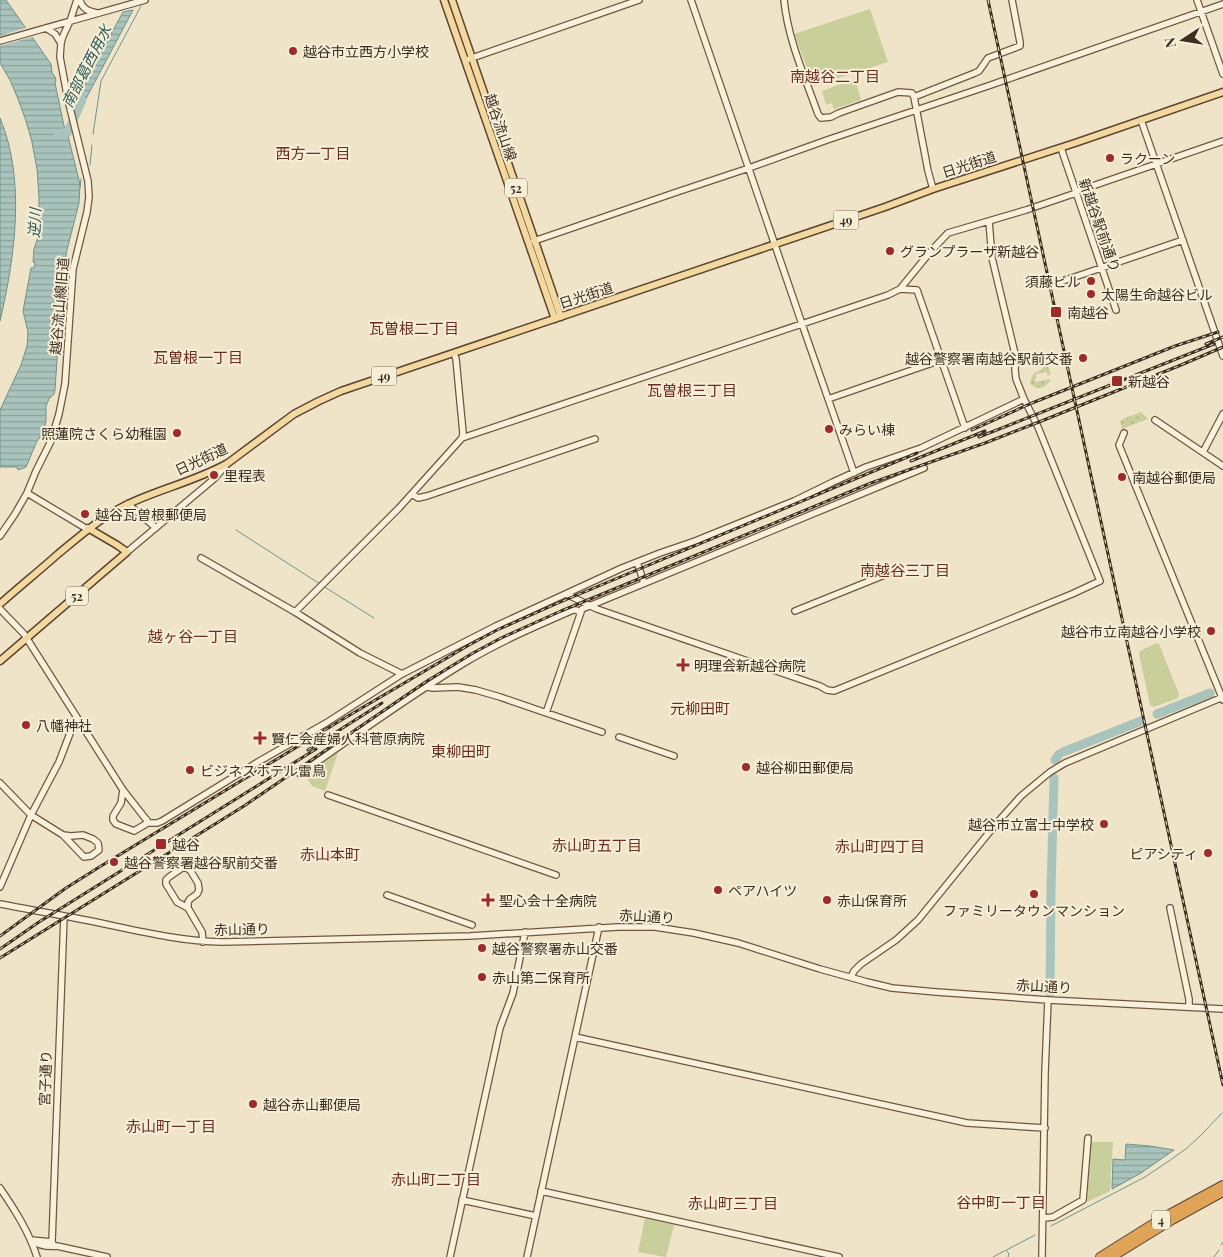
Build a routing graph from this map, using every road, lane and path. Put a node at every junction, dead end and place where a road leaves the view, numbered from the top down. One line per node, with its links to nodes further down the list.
1 (79, 0): 12 (street); 13 (street, 越谷流山線旧道)
2 (145, 0): 12 (street)
3 (444, 0): 17 (main road, 越谷流山線 / 52)
4 (452, 0): 17 (main road, 越谷流山線 / 52)
5 (639, 0): 17 (street)
6 (691, 0): 26 (street)
7 (784, 0): 20 (street)
8 (1012, 0): 20 (street)
9 (1197, 0): 11 (street)
10 (1223, 4): 11 (street)
11 (1201, 11): 18 (street); 21 (street)
12 (97, 14): 13 (street)
13 (70, 21): 14 (street); 16 (street, 越谷流山線旧道)
14 (46, 28): 15 (street); 16 (street)
15 (0, 41)
16 (61, 43): 57 (street, 越谷流山線旧道)
17 (468, 60): 31 (main road, 越谷流山線 / 52); 37 (main road, 越谷流山線 / 52)
18 (1223, 74)
19 (1223, 92): 22 (main road, 日光街道 / 49)
20 (914, 97): 21 (street)
21 (916, 110): 26 (street); 27 (street)
22 (1141, 120): 24 (main road, 日光街道 / 49); 25 (street)
23 (1223, 142): 25 (street)
24 (1061, 148): 27 (main road, 日光街道 / 49); 28 (street, 新越谷駅前通り)
25 (1156, 164): 28 (street); 30 (street)
26 (749, 168): 31 (street); 32 (street)
27 (933, 189): 32 (main road, 日光街道 / 49)
28 (1076, 192): 29 (street); 33 (street, 新越谷駅前通り)
29 (989, 221): 35 (street); 43 (street)
30 (1183, 240): 33 (street); 40 (street)
31 (534, 241): 37 (main road, 越谷流山線 / 52)
32 (774, 244): 37 (main road, 日光街道 / 49); 38 (street)
33 (1102, 268): 34 (street); 36 (street, 新越谷駅前通り)
34 (1060, 282)
35 (900, 289): 38 (street); 41 (street)
36 (1116, 310)
37 (558, 318): 39 (main road, 日光街道 / 49)
38 (802, 324): 42 (street); 48 (street)
39 (454, 353): 48 (street); 51 (main road, 日光街道 / 49)
40 (1223, 356)
41 (942, 360): 42 (street); 46 (street)
42 (828, 399): 54 (street)
43 (1024, 399): 46 (street); 70 (street)
44 (1223, 414): 50 (street)
45 (1156, 420): 50 (street)
46 (965, 428): 54 (street)
47 (1124, 433): 79 (street)
48 (462, 438): 58 (street)
49 (595, 439): 58 (street)
50 (1203, 452): 52 (street)
51 (228, 463): 55 (main road, 日光街道 / 49); 56 (street)
52 (1223, 466)
53 (924, 468): 67 (street)
54 (854, 473): 65 (street)
55 (202, 476): 56 (street); 59 (main road, 日光街道 / 49)
56 (204, 488): 60 (street)
57 (27, 493): 61 (street); 62 (street, 越谷流山線旧道)
58 (412, 494): 73 (street)
59 (128, 504): 60 (street); 61 (main road, 日光街道 / 49)
60 (156, 528): 63 (street)
61 (88, 529): 63 (main road); 69 (main road, 日光街道 / 49)
62 (0, 536)
63 (127, 552): 75 (main road, 52)
64 (201, 558): 73 (street)
65 (637, 562): 67 (street); 68 (street)
66 (892, 572): 72 (street)
67 (644, 583): 70 (street)
68 (566, 594): 70 (street); 77 (street)
69 (0, 604)
70 (590, 606): 74 (street)
71 (0, 609): 75 (street)
72 (795, 611)
73 (294, 612): 77 (street)
74 (580, 612): 78 (street); 80 (street)
75 (26, 638): 76 (main road, 52); 81 (street)
76 (0, 661)
77 (402, 674): 92 (street)
78 (427, 687): 80 (street); 85 (street)
79 (1223, 699): 107 (street)
80 (546, 713): 82 (street)
81 (78, 719): 87 (street); 91 (street)
82 (602, 732)
83 (619, 738): 84 (street)
84 (674, 756)
85 (300, 774)
86 (0, 783): 91 (street)
87 (123, 790): 89 (street); 90 (street)
88 (328, 794): 96 (street)
89 (132, 800): 90 (street); 92 (street)
90 (121, 803): 92 (street)
91 (31, 815): 93 (street); 97 (street)
92 (147, 822)
93 (63, 835): 94 (street); 95 (street)
94 (77, 835): 95 (street); 95 (street)
95 (74, 848)
96 (556, 874)
97 (0, 887)
98 (387, 895): 103 (street)
99 (0, 904): 102 (street, 赤山通り)
100 (188, 908): 100 (street); 106 (street)
101 (1170, 908): 109 (street)
102 (64, 916): 106 (street, 赤山通り); 122 (street, 宮子通り)
103 (472, 925)
104 (599, 927): 105 (street, 赤山通り); 107 (street, 赤山通り); 111 (street)
105 (526, 932): 106 (street, 赤山通り); 118 (street)
106 (203, 942)
107 (851, 977): 108 (street, 赤山通り)
108 (1048, 1000): 109 (street, 赤山通り); 112 (street)
109 (1189, 1007): 110 (street, 赤山通り)
110 (1223, 1009)
111 (575, 1038): 112 (street); 116 (street)
112 (1045, 1128): 120 (street)
113 (1088, 1138): 120 (street)
114 (1223, 1185): 129 (highway, 4)
115 (0, 1188): 121 (street)
116 (541, 1191): 119 (street); 127 (street)
117 (1223, 1192): 130 (highway, 4)
118 (462, 1200): 119 (street); 125 (street)
119 (536, 1216): 126 (street)
120 (1044, 1218): 128 (street)
121 (31, 1240): 122 (street); 123 (street)
122 (54, 1244): 124 (street)
123 (37, 1257)
124 (107, 1257)
125 (450, 1257)
126 (527, 1257)
127 (839, 1257)
128 (1042, 1257)
129 (1100, 1257)
130 (1112, 1257)

